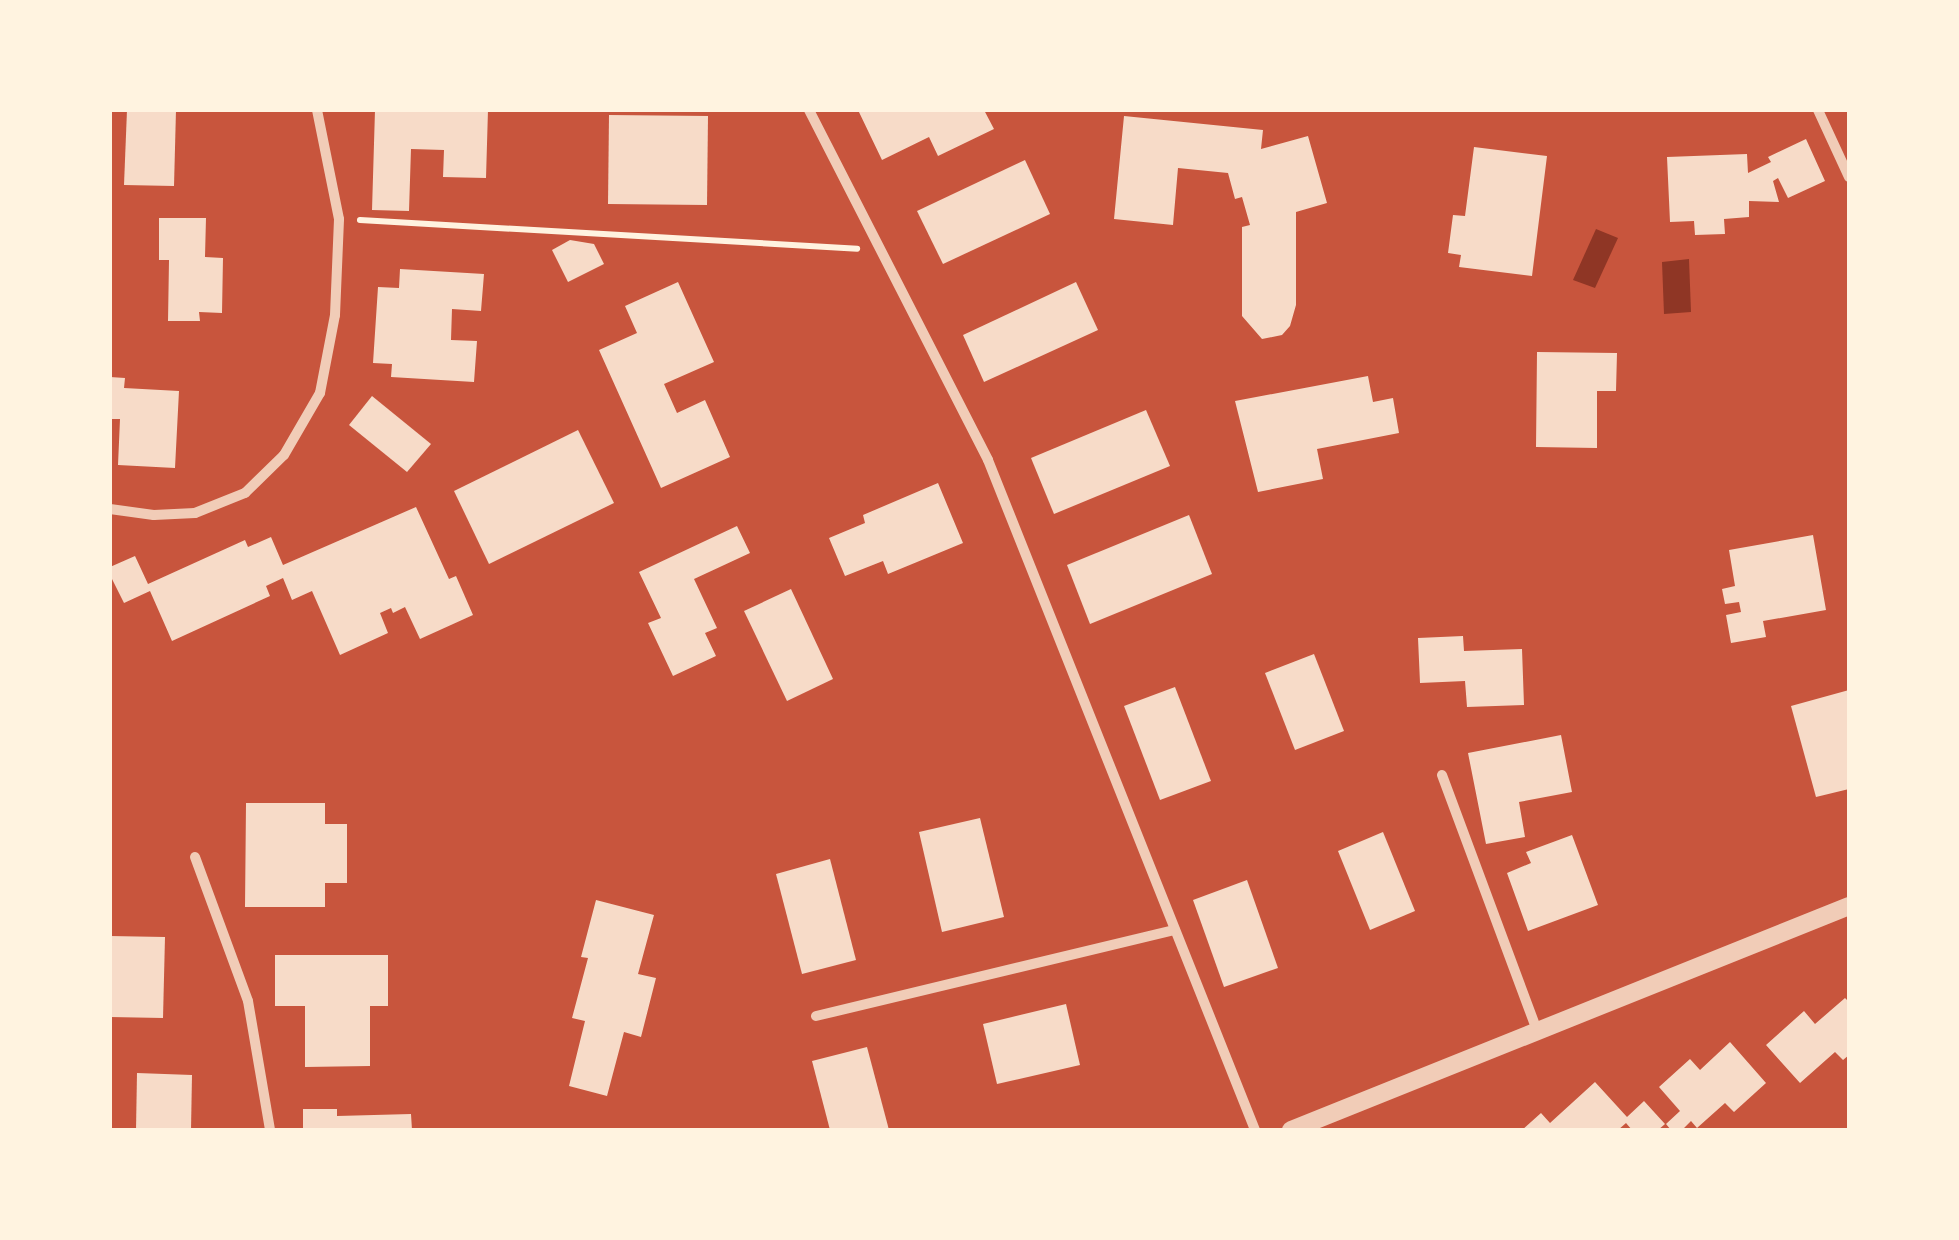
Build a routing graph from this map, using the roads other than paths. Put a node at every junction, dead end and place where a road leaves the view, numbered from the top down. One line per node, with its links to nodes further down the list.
1 (317, 110): 5 (street)
2 (809, 110): 9 (street)
3 (1818, 110): 4 (street)
4 (1849, 177)
5 (110, 508)
6 (1442, 775): 11 (street)
7 (194, 857): 12 (street)
8 (1849, 906): 11 (street)
9 (1175, 930): 10 (street); 13 (street)
10 (816, 1016)
11 (1537, 1031): 14 (street)
12 (270, 1130)
13 (1255, 1130)
14 (1291, 1130)

